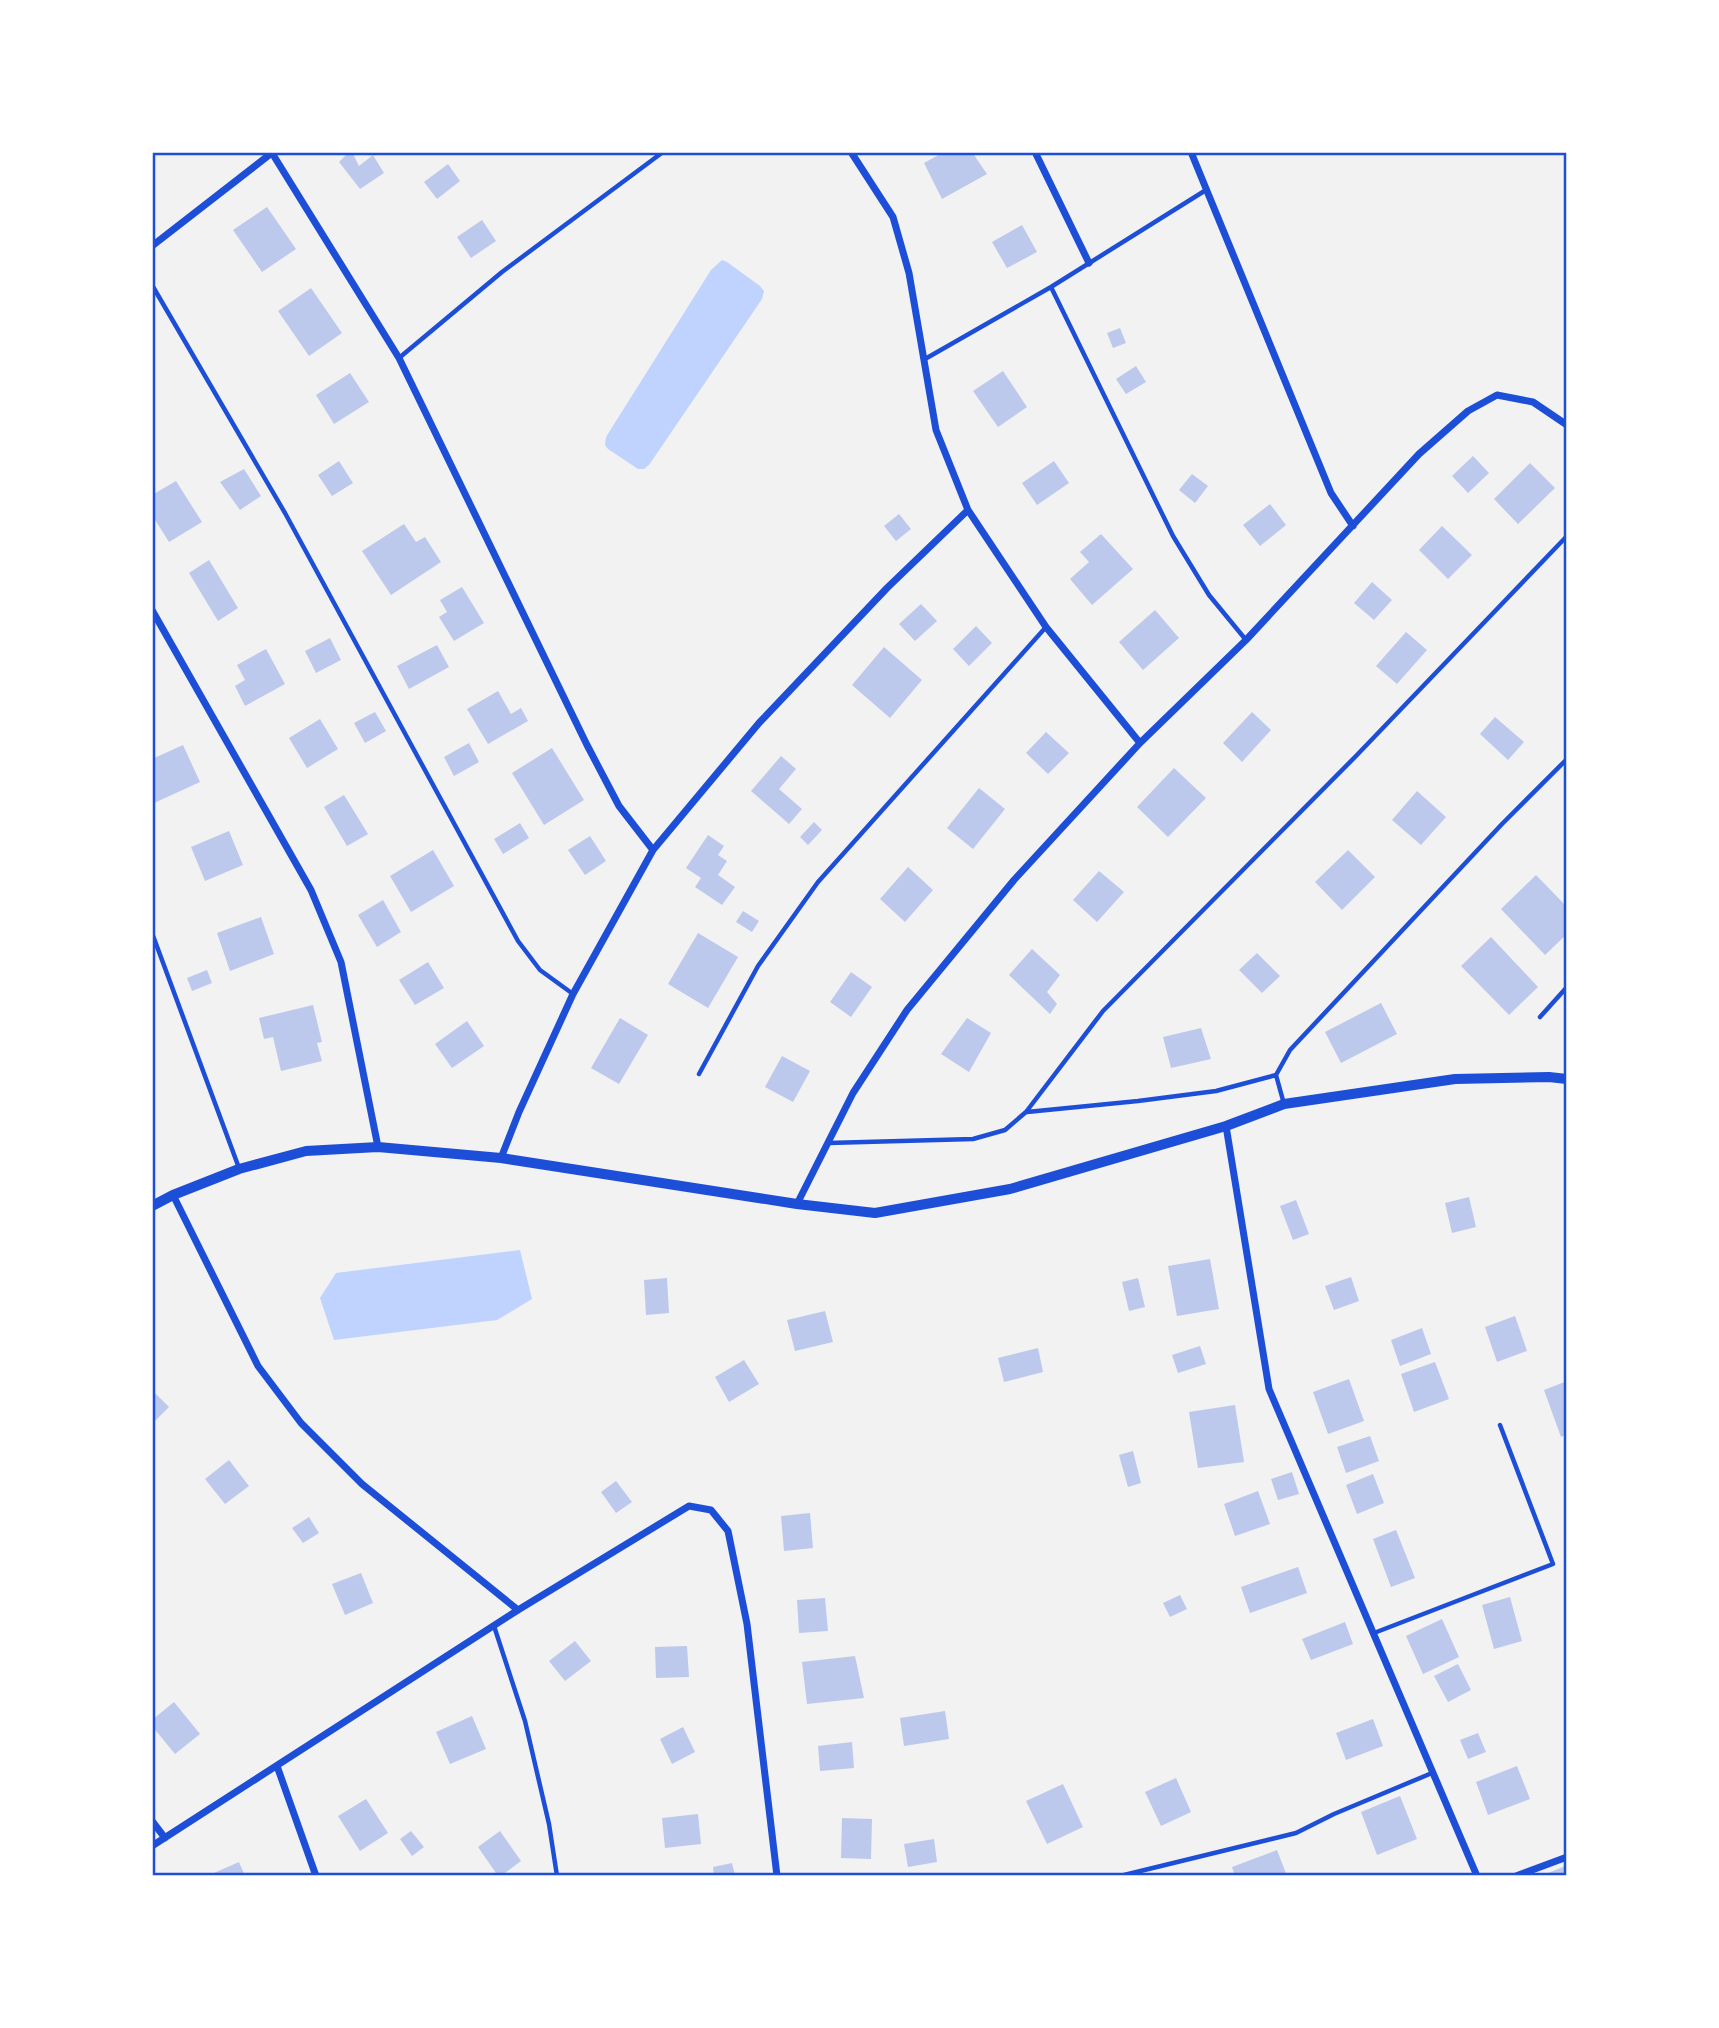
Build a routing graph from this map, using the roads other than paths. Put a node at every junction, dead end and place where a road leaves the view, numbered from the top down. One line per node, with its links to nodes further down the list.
1 (663, 152): 11 (lane)
2 (851, 152): 12 (street)
3 (1035, 152): 8 (street)
4 (1191, 152): 6 (street)
5 (272, 153): 7 (street); 11 (street)
6 (1206, 190): 8 (lane); 15 (street)
7 (152, 246)
8 (1089, 263): 10 (lane)
9 (152, 285): 25 (lane)
10 (1051, 288): 12 (lane); 19 (lane)
11 (399, 358): 22 (street)
12 (925, 359): 14 (street)
13 (1567, 425): 15 (street)
14 (968, 510): 18 (street); 22 (street)
15 (1353, 526): 19 (street)
16 (1567, 536): 31 (lane)
17 (152, 610): 34 (street)
18 (1046, 627): 20 (street); 27 (lane)
19 (1247, 640): 20 (street)
20 (1140, 743): 33 (street)
21 (1567, 759): 28 (lane)
22 (653, 850): 25 (street)
23 (152, 933): 36 (lane)
24 (1567, 987): 26 (lane)
25 (573, 994): 35 (street)
26 (1540, 1017)
27 (699, 1074)
28 (1276, 1075): 30 (lane); 31 (lane)
29 (1567, 1079): 30 (street)
30 (1284, 1104): 32 (street)
31 (1026, 1112): 33 (lane)
32 (1226, 1126): 38 (street); 43 (street)
33 (828, 1143): 38 (street)
34 (378, 1147): 35 (street); 36 (street)
35 (501, 1158): 38 (street)
36 (239, 1169): 37 (street)
37 (173, 1195): 39 (street); 41 (street)
38 (797, 1204)
39 (152, 1206)
40 (1500, 1424): 43 (lane)
41 (518, 1609): 42 (street); 52 (street)
42 (494, 1625): 44 (street); 51 (lane)
43 (1373, 1633): 45 (street)
44 (276, 1766): 47 (street); 50 (street)
45 (1433, 1773): 53 (lane); 54 (street)
46 (152, 1821): 47 (street)
47 (166, 1838): 48 (street)
48 (152, 1846)
49 (1567, 1857): 55 (street)
50 (316, 1876)
51 (557, 1876)
52 (777, 1876)
53 (1120, 1876)
54 (1477, 1876)
55 (1516, 1876)

